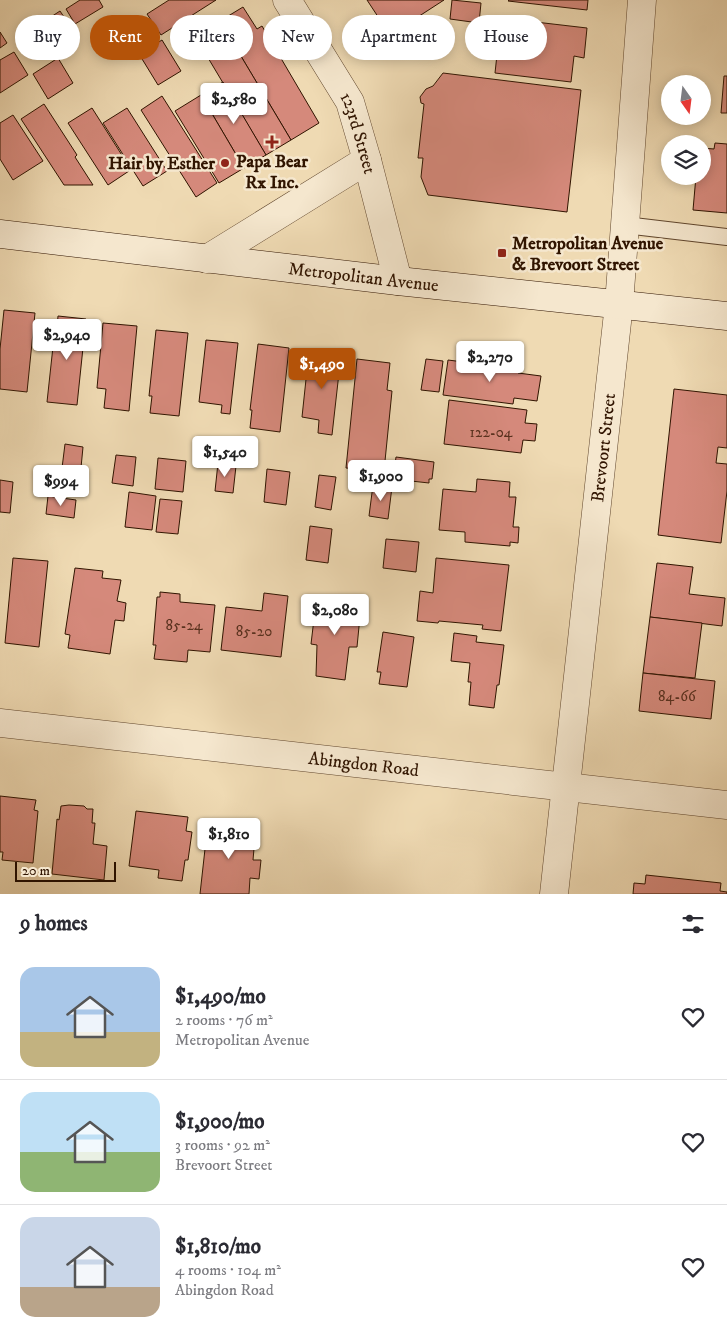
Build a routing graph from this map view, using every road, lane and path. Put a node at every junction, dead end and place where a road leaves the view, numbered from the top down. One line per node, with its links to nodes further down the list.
1 (287, 0): 3 (street, 123rd Street)
2 (642, 0): 4 (street, Brevoort Street)
3 (367, 160): 7 (street); 8 (street, 123rd Street)
4 (625, 225): 6 (lane); 9 (street, Brevoort Street)
5 (0, 234): 7 (street, Metropolitan Avenue)
6 (727, 237)
7 (207, 259): 8 (street, Metropolitan Avenue)
8 (398, 281): 9 (street, Metropolitan Avenue)
9 (619, 304): 10 (street, Metropolitan Avenue); 12 (street, Brevoort Street)
10 (727, 316)
11 (0, 723): 12 (street, Abingdon Road)
12 (566, 787): 13 (street, Abingdon Road); 14 (street, Brevoort Street)
13 (727, 805)
14 (554, 894)

